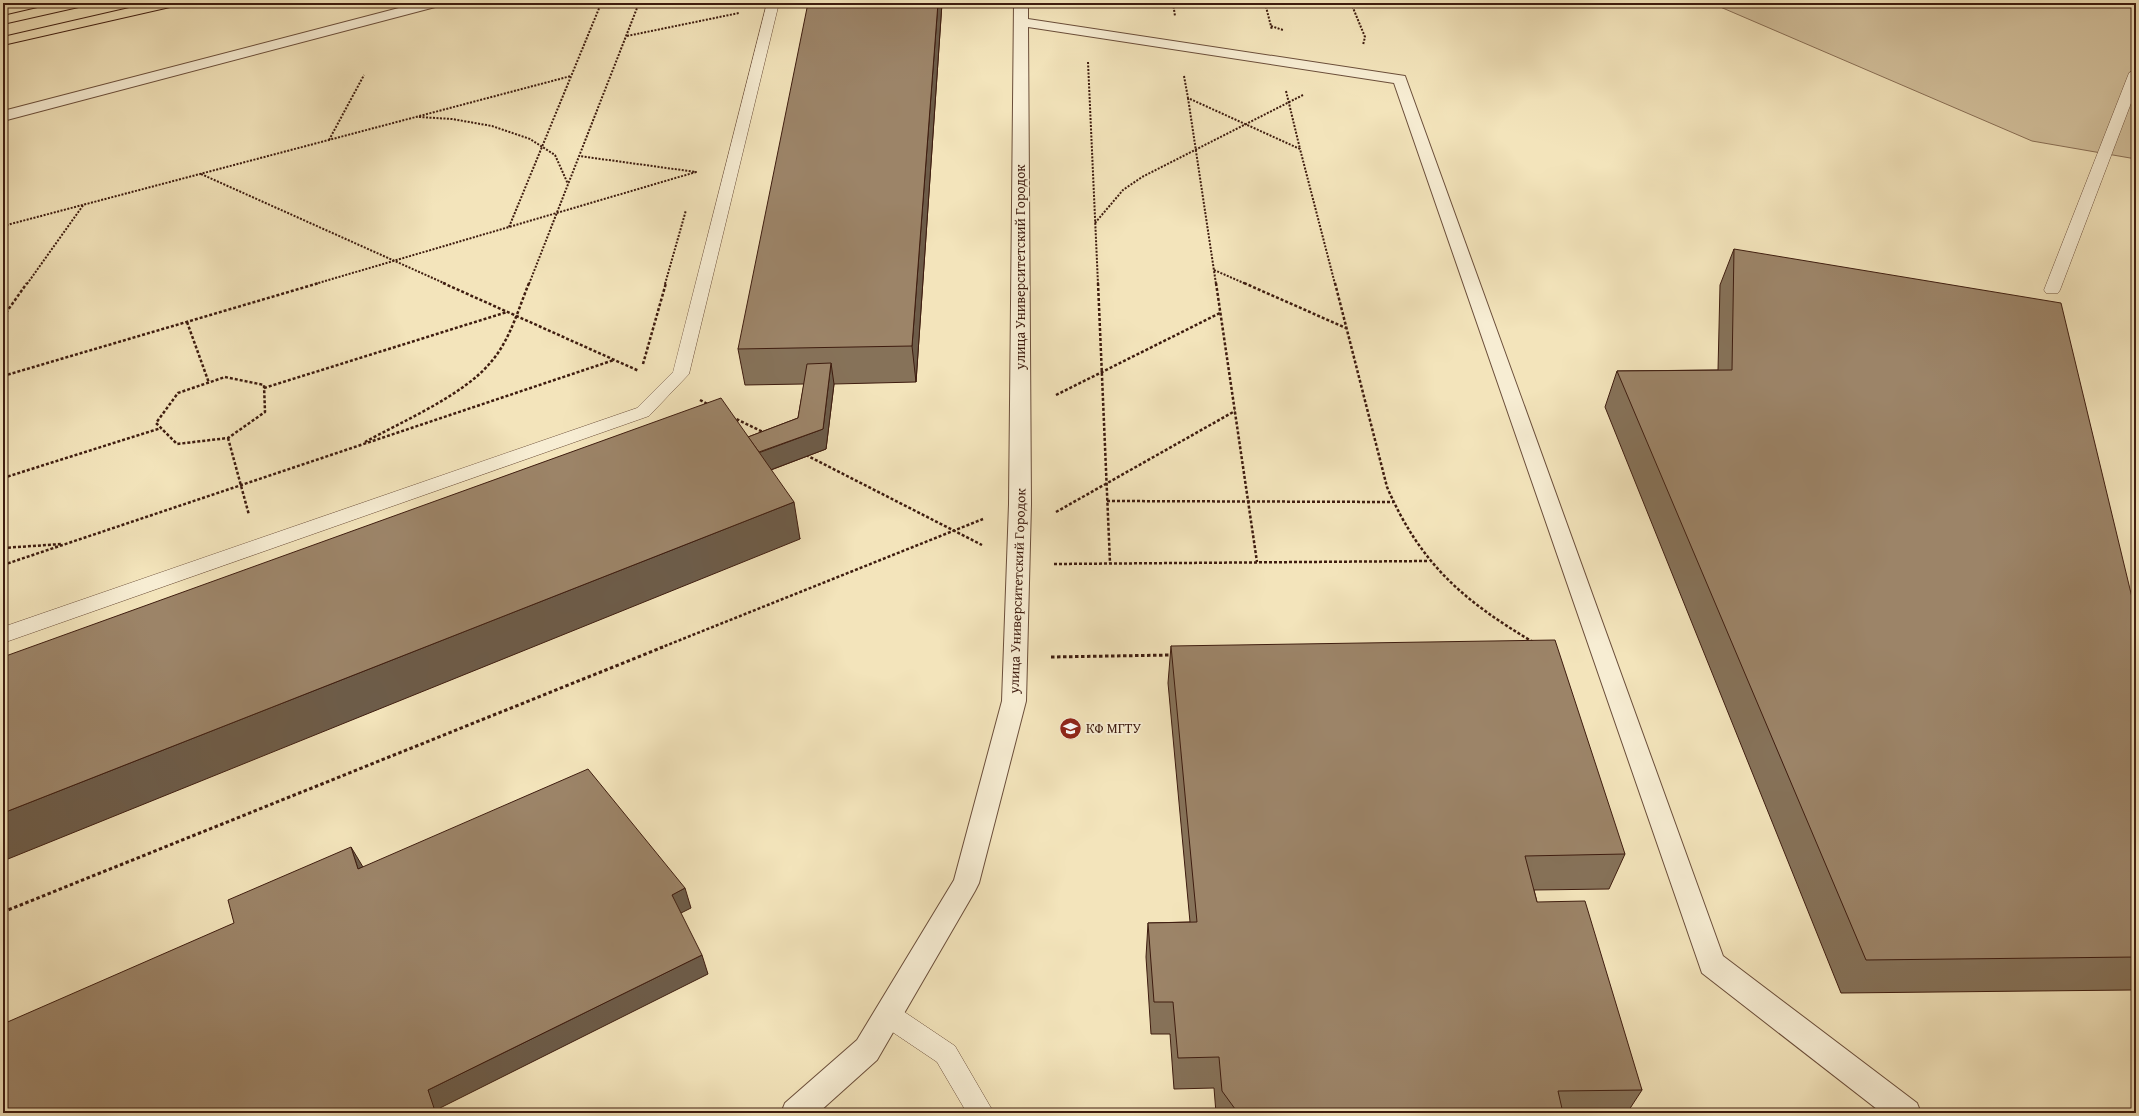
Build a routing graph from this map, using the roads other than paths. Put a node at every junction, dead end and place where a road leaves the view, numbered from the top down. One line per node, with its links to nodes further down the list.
1 (78, 3): 6 (highway)
2 (170, 3): 7 (highway)
3 (434, 3): 9 (street)
4 (773, 4): 11 (lane)
5 (1021, 13): 12 (street, улица Университетский Городок); 15 (street)
6 (3, 20)
7 (3, 41)
8 (2136, 73): 10 (lane)
9 (3, 116)
10 (2052, 290)
11 (3, 635)
12 (888, 1015): 13 (street, улица Университетский Городок); 14 (lane)
13 (796, 1113)
14 (981, 1113)
15 (1906, 1113)

